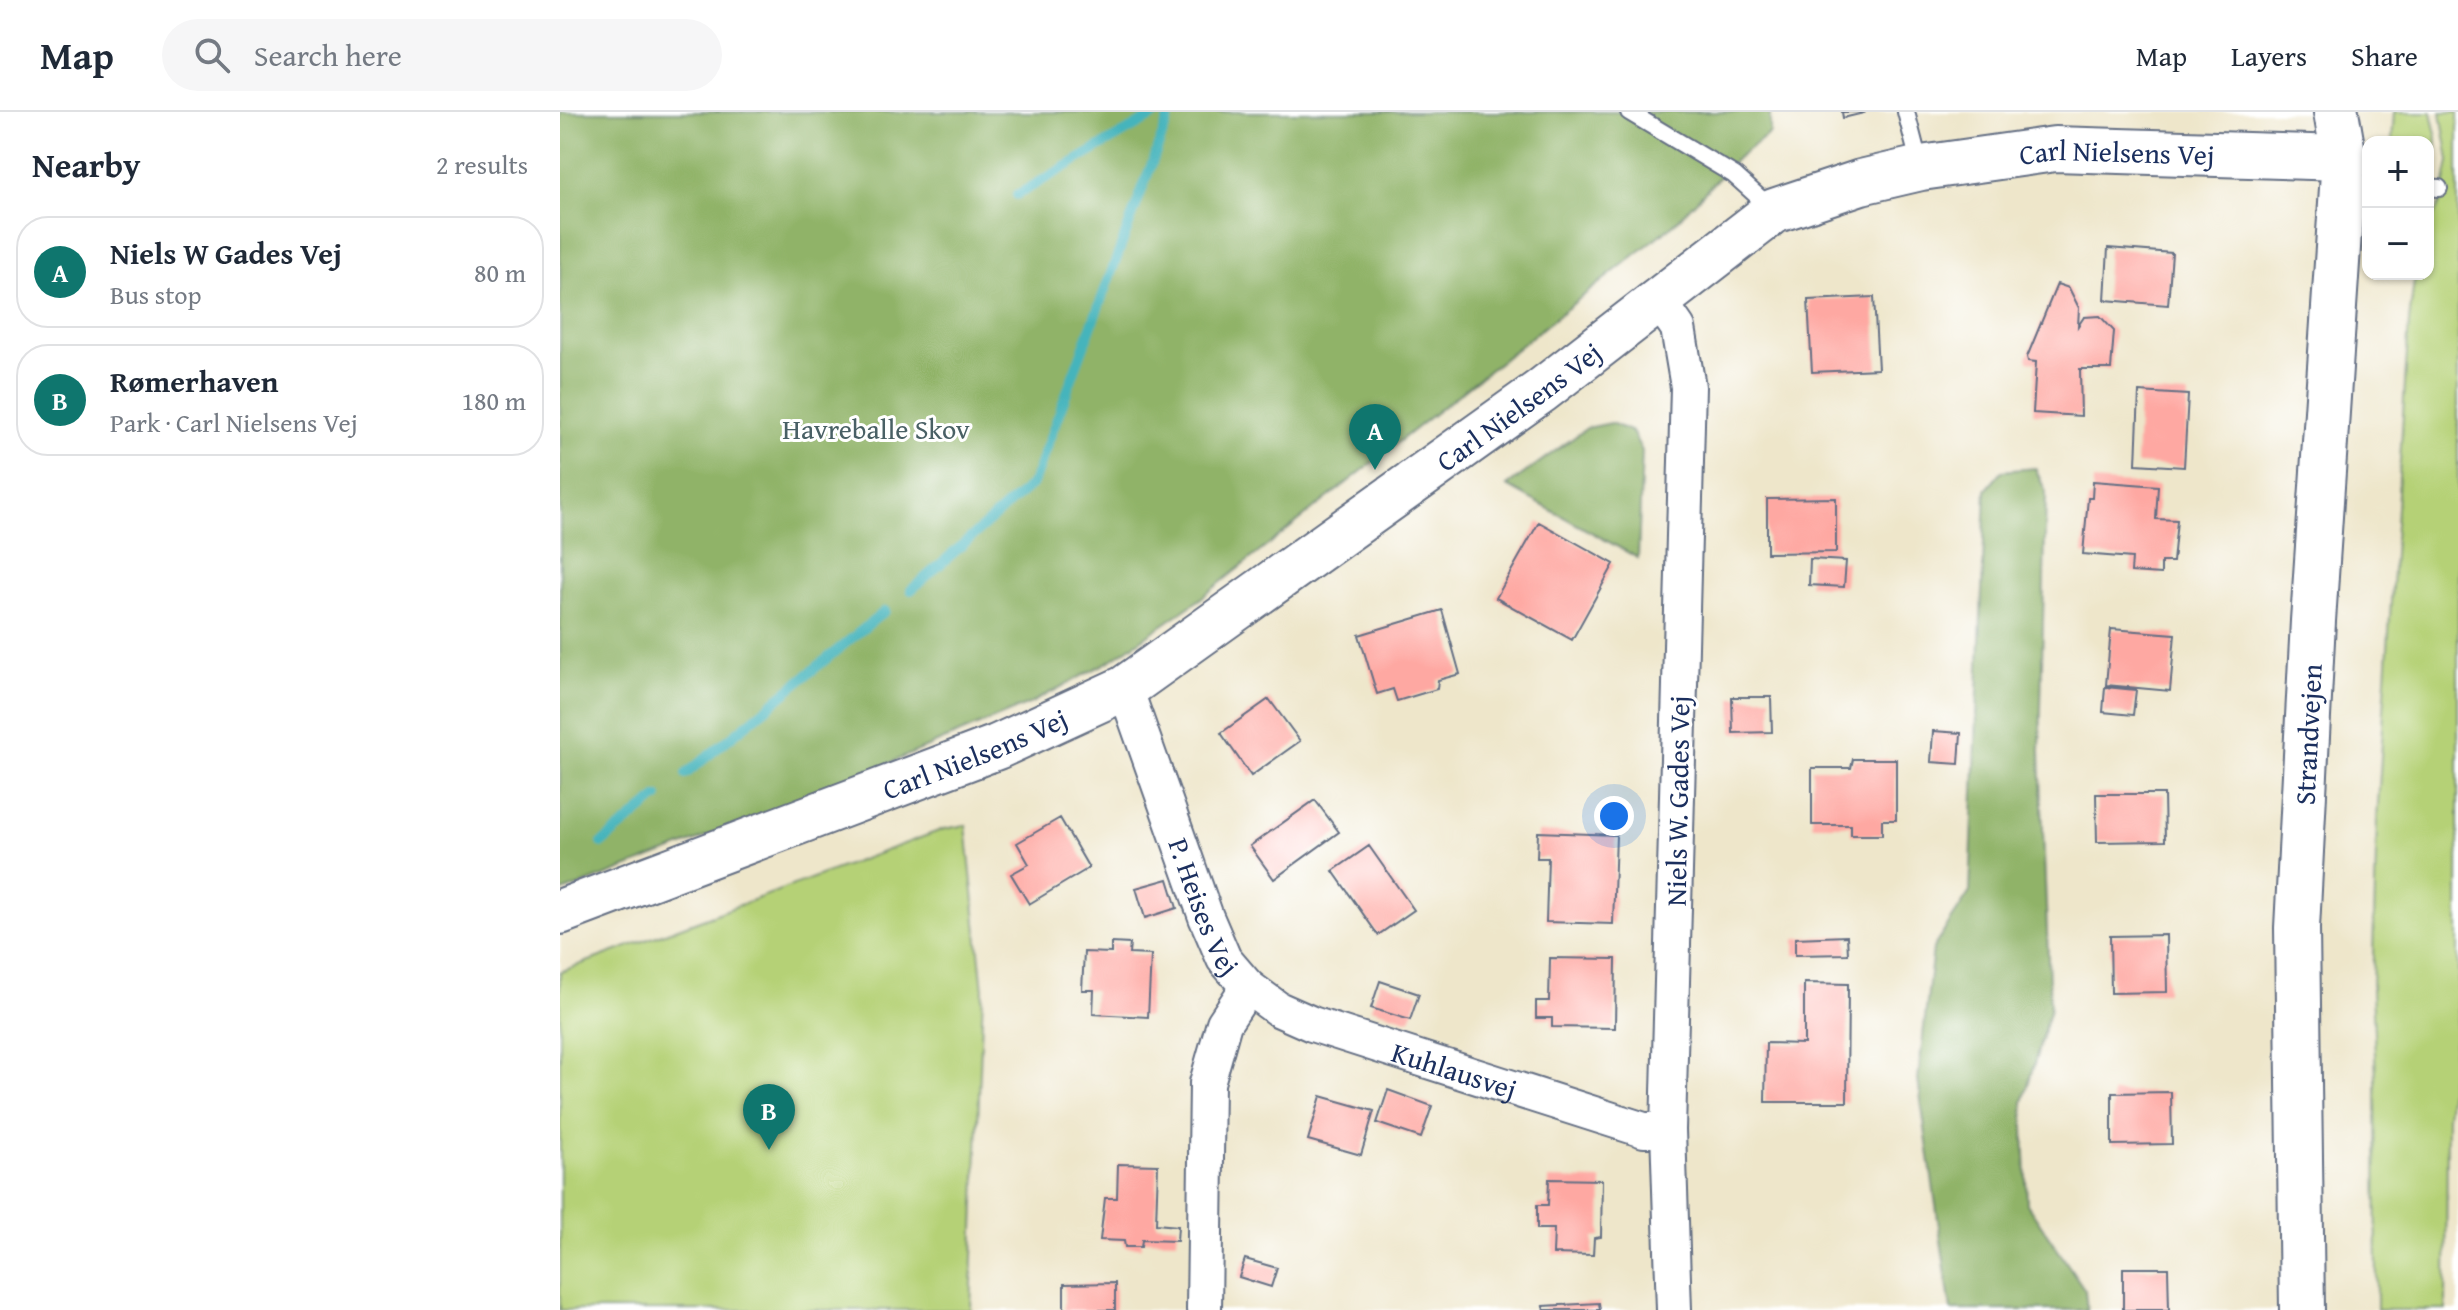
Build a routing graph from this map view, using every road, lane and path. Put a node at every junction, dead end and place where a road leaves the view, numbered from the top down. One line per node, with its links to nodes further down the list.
1 (1629, 112): 7 (lane)
2 (1906, 112): 6 (lane)
3 (2336, 112): 5 (street, Strandvejen)
4 (2360, 112): 5 (street, Strandvejen)
5 (2352, 166): 6 (street, Carl Nielsens Vej); 15 (street, Strandvejen)
6 (1921, 168): 7 (street, Carl Nielsens Vej)
7 (1774, 211): 8 (street, Carl Nielsens Vej)
8 (1658, 299): 9 (street, Carl Nielsens Vej); 12 (street, Niels W. Gades Vej)
9 (1125, 688): 10 (street, Carl Nielsens Vej); 11 (street, P. Heises Vej)
10 (560, 912)
11 (1248, 987): 12 (street, Kuhlausvej); 13 (street, P. Heises Vej)
12 (1668, 1130): 14 (street, Niels W. Gades Vej)
13 (1204, 1310)
14 (1674, 1310)
15 (2302, 1310)

